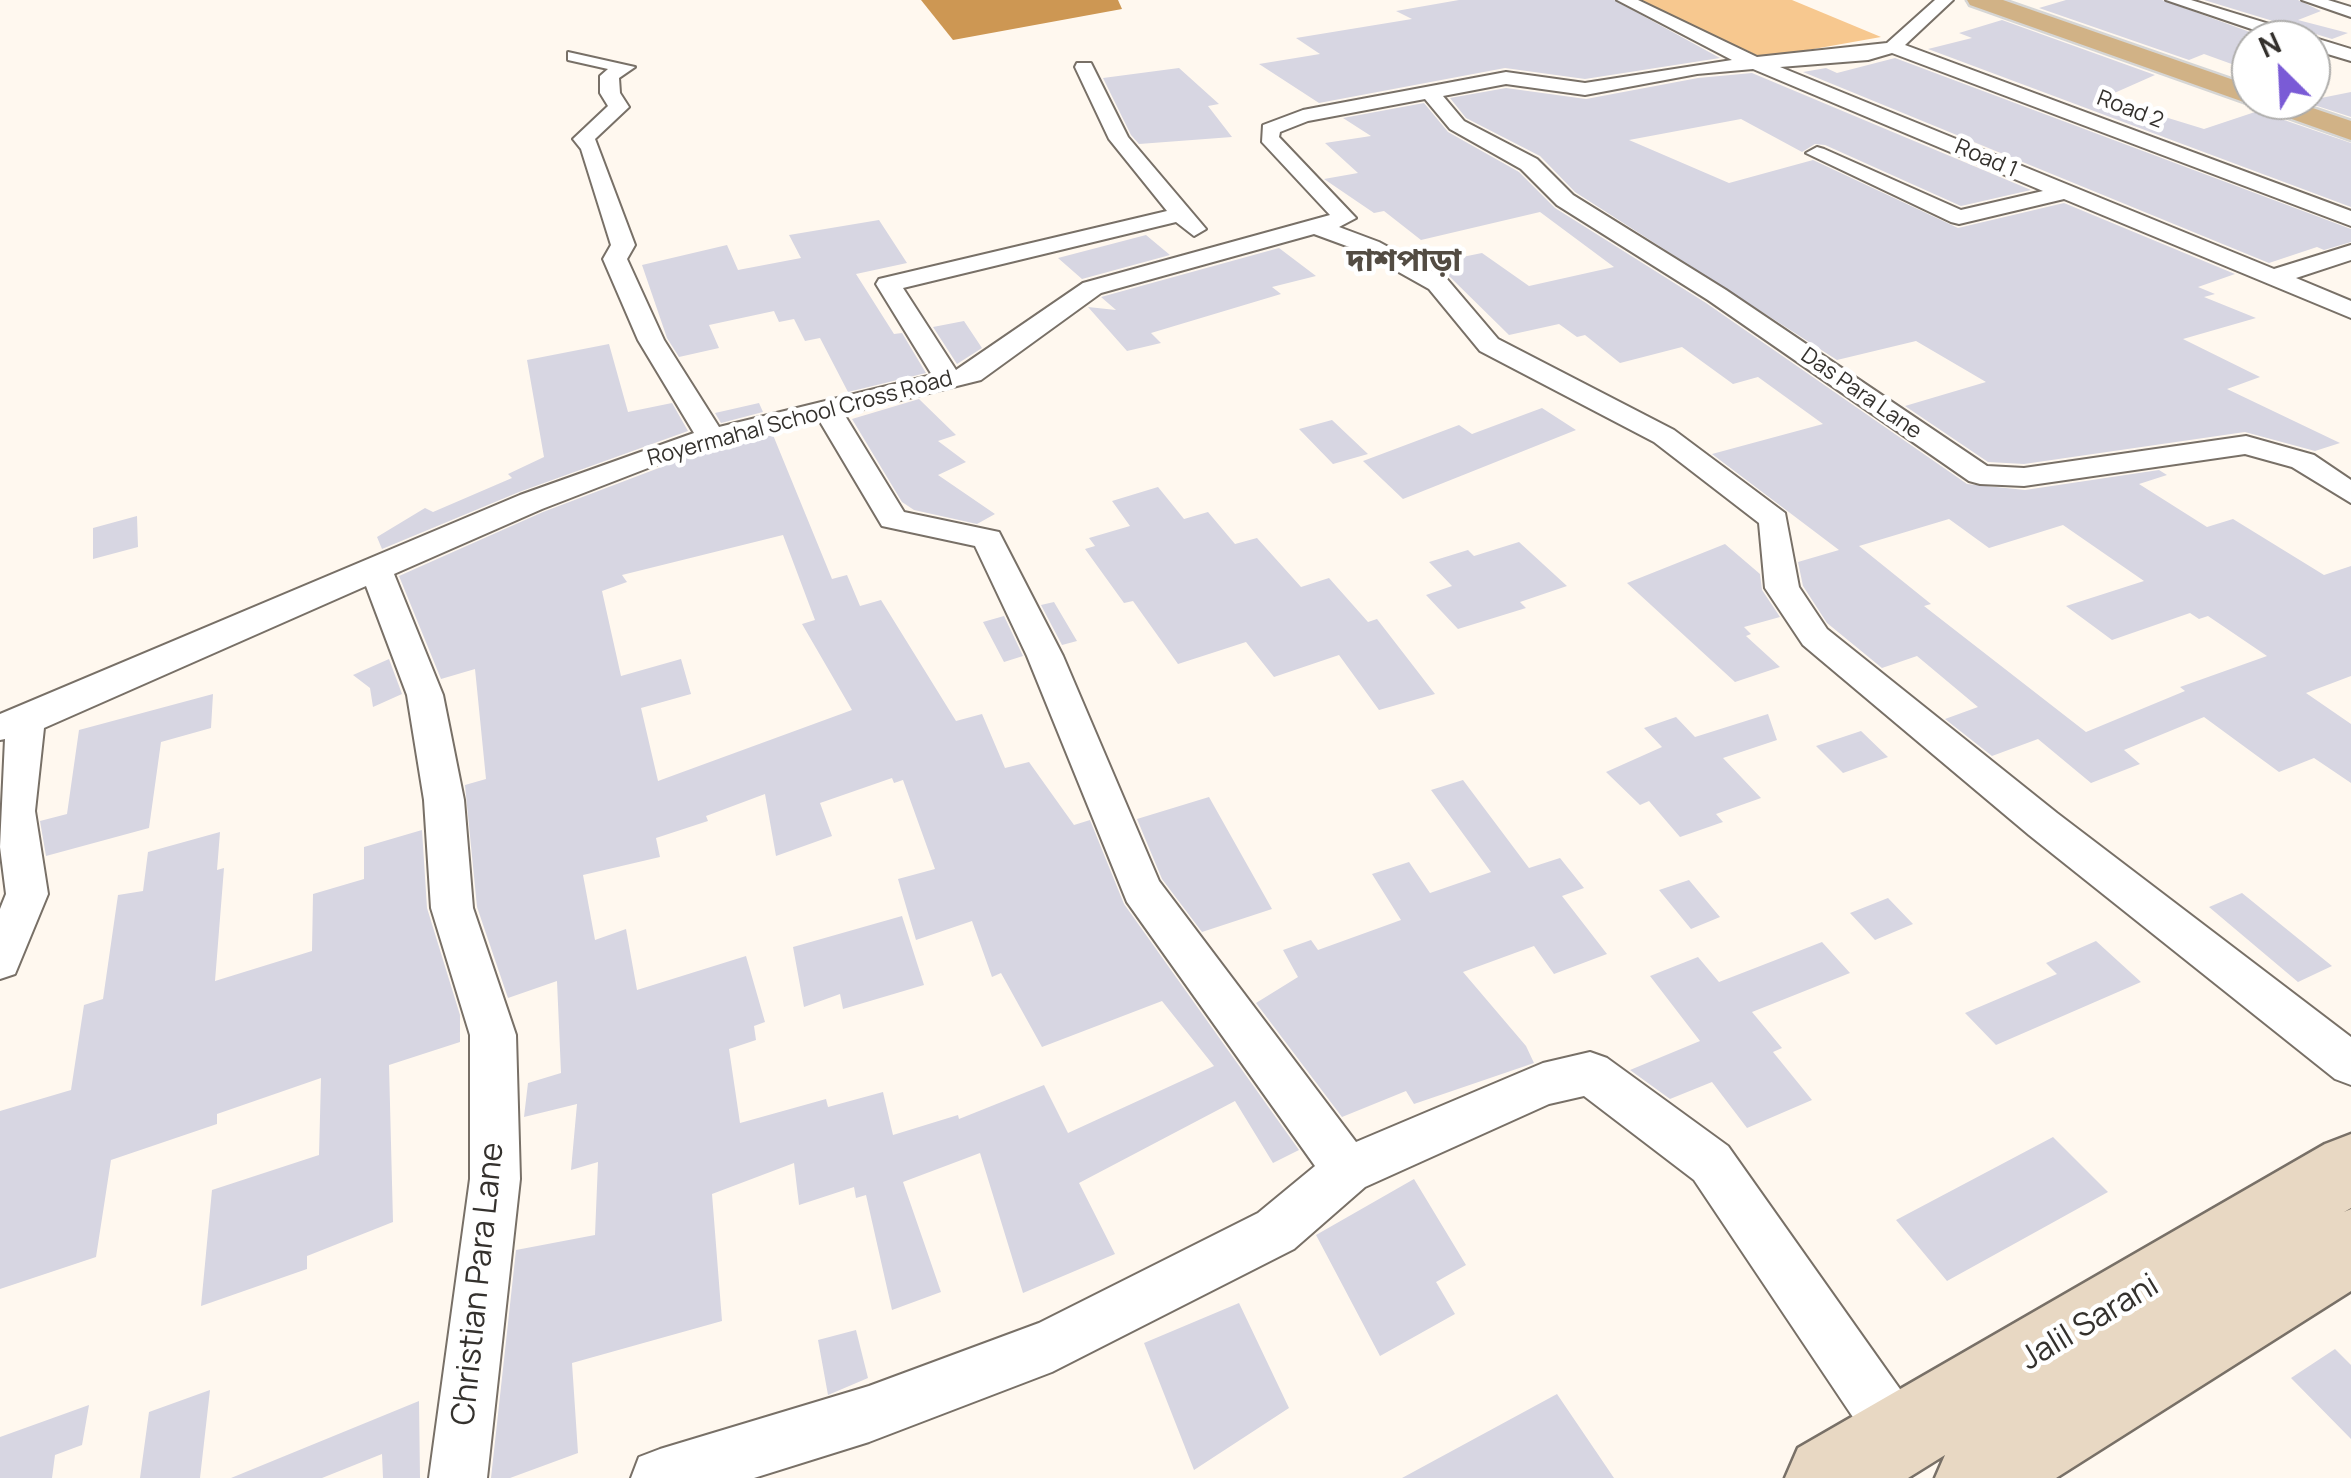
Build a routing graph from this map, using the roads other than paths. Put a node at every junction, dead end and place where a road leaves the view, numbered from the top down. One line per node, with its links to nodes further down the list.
1 (1625, 0): 11 (street, Road 1)
2 (1945, 0): 9 (street)
3 (1980, 0): 14 (main road)
4 (2004, 0): 13 (main road)
5 (2174, 0): 8 (street)
6 (2310, 0): 7 (street)
7 (2351, 12)
8 (2238, 20)
9 (1892, 48): 11 (street); 21 (street, Road 2)
10 (576, 56): 29 (street)
11 (1752, 62): 15 (street); 19 (street, Road 1)
12 (1084, 67): 20 (street)
13 (2231, 79)
14 (2231, 89)
15 (1429, 92): 22 (street); 30 (street, Das Para Lane)
16 (2319, 120): 17 (main road)
17 (2351, 131)
18 (1817, 153): 19 (street)
19 (2066, 192): 25 (street, Road 1)
20 (1181, 214): 24 (street); 27 (street)
21 (2347, 215)
22 (1316, 226): 24 (street, Royermahal School Cross Road); 34 (street)
23 (2351, 252): 25 (street)
24 (1214, 254): 27 (street, Royermahal School Cross Road)
25 (2273, 278): 26 (street, Road 1)
26 (2351, 310)
27 (948, 380): 28 (street, Royermahal School Cross Road)
28 (828, 409): 29 (street, Royermahal School Cross Road); 36 (street)
29 (711, 438): 31 (street, Royermahal School Cross Road)
30 (2351, 494)
31 (376, 568): 32 (street, Royermahal School Cross Road); 39 (street, Christian Para Lane)
32 (13, 724): 33 (street)
33 (0, 961)
34 (2351, 1064)
35 (2351, 1168): 38 (main road, Jalil Sarani)
36 (1347, 1170): 38 (street); 40 (street)
37 (2351, 1247): 42 (main road)
38 (1899, 1436): 41 (main road, Jalil Sarani)
39 (458, 1478)
40 (660, 1478)
41 (1828, 1478)
42 (1978, 1478)

